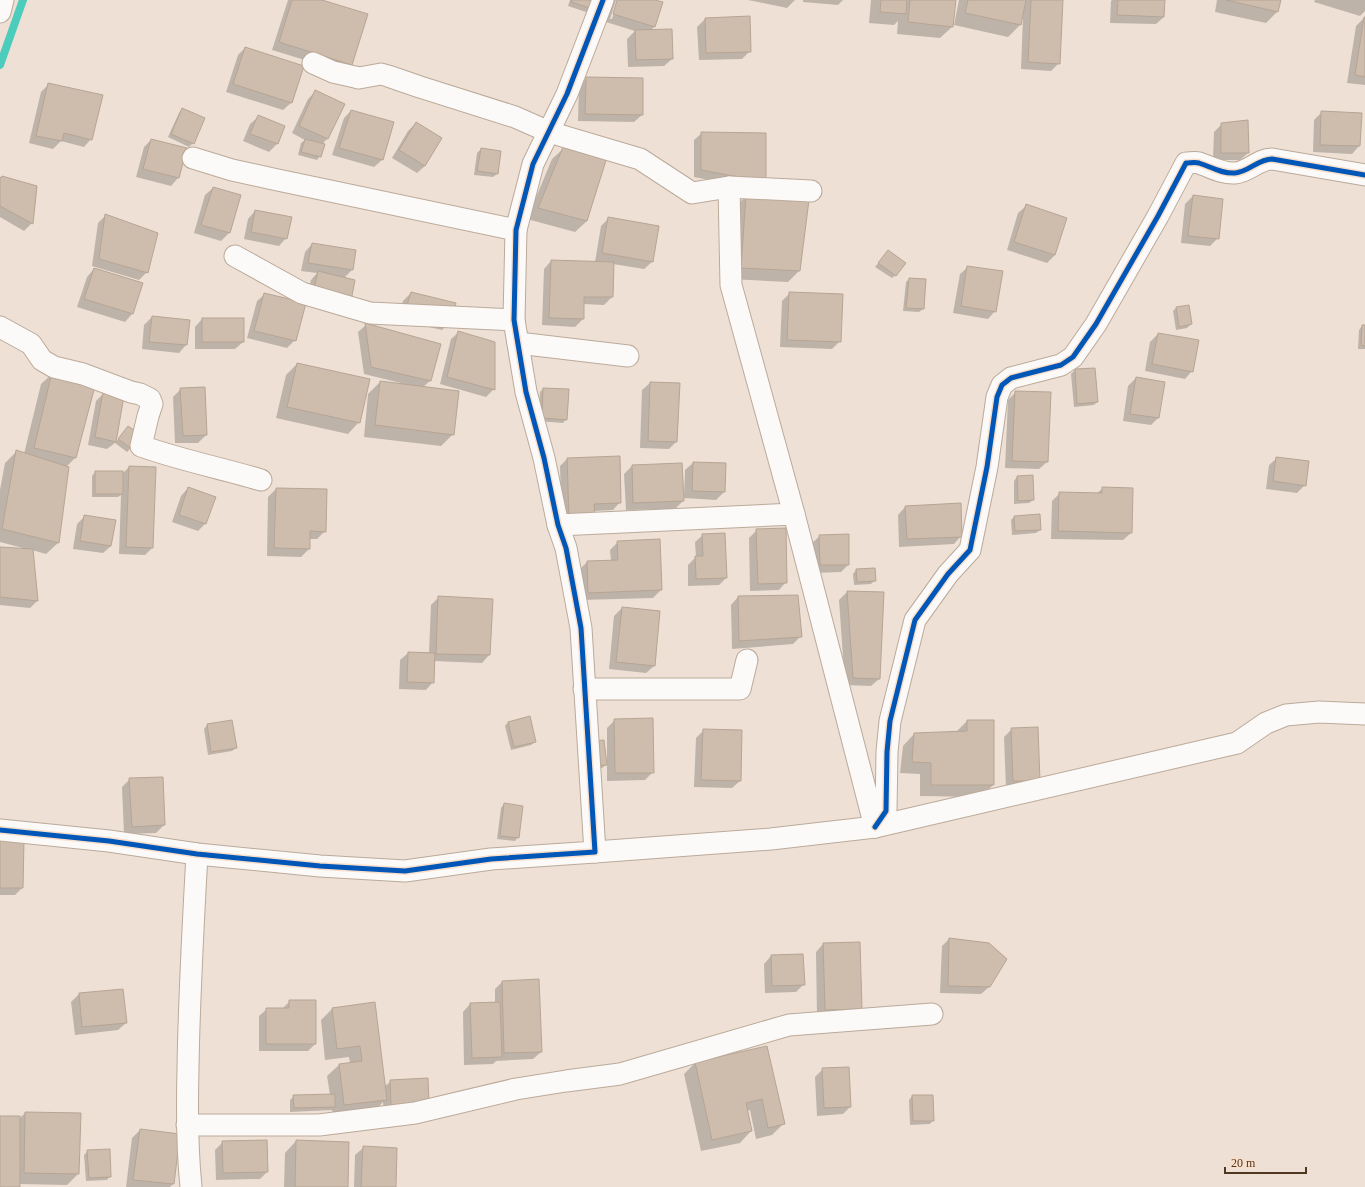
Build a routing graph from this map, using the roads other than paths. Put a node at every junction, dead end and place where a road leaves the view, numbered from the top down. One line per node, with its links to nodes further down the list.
1 (3, 0): 3 (street)
2 (603, 0): 5 (street)
3 (0, 12)
4 (313, 63): 5 (street)
5 (549, 132): 8 (street); 10 (street)
6 (192, 158): 10 (street)
7 (1365, 175): 22 (street)
8 (729, 186): 9 (street); 17 (street)
9 (811, 191)
10 (516, 230): 12 (street)
11 (235, 256): 12 (street)
12 (514, 320): 14 (street)
13 (0, 326): 16 (street)
14 (518, 343): 15 (street); 18 (street)
15 (628, 356)
16 (261, 480)
17 (794, 514): 18 (street); 22 (street)
18 (558, 525): 20 (street)
19 (747, 660): 20 (street)
20 (584, 689): 24 (street)
21 (1365, 714): 22 (street)
22 (875, 827): 24 (street)
23 (0, 830): 25 (street)
24 (595, 852): 25 (street)
25 (197, 854): 27 (street)
26 (932, 1014): 27 (street)
27 (187, 1126): 28 (street)
28 (191, 1187)

